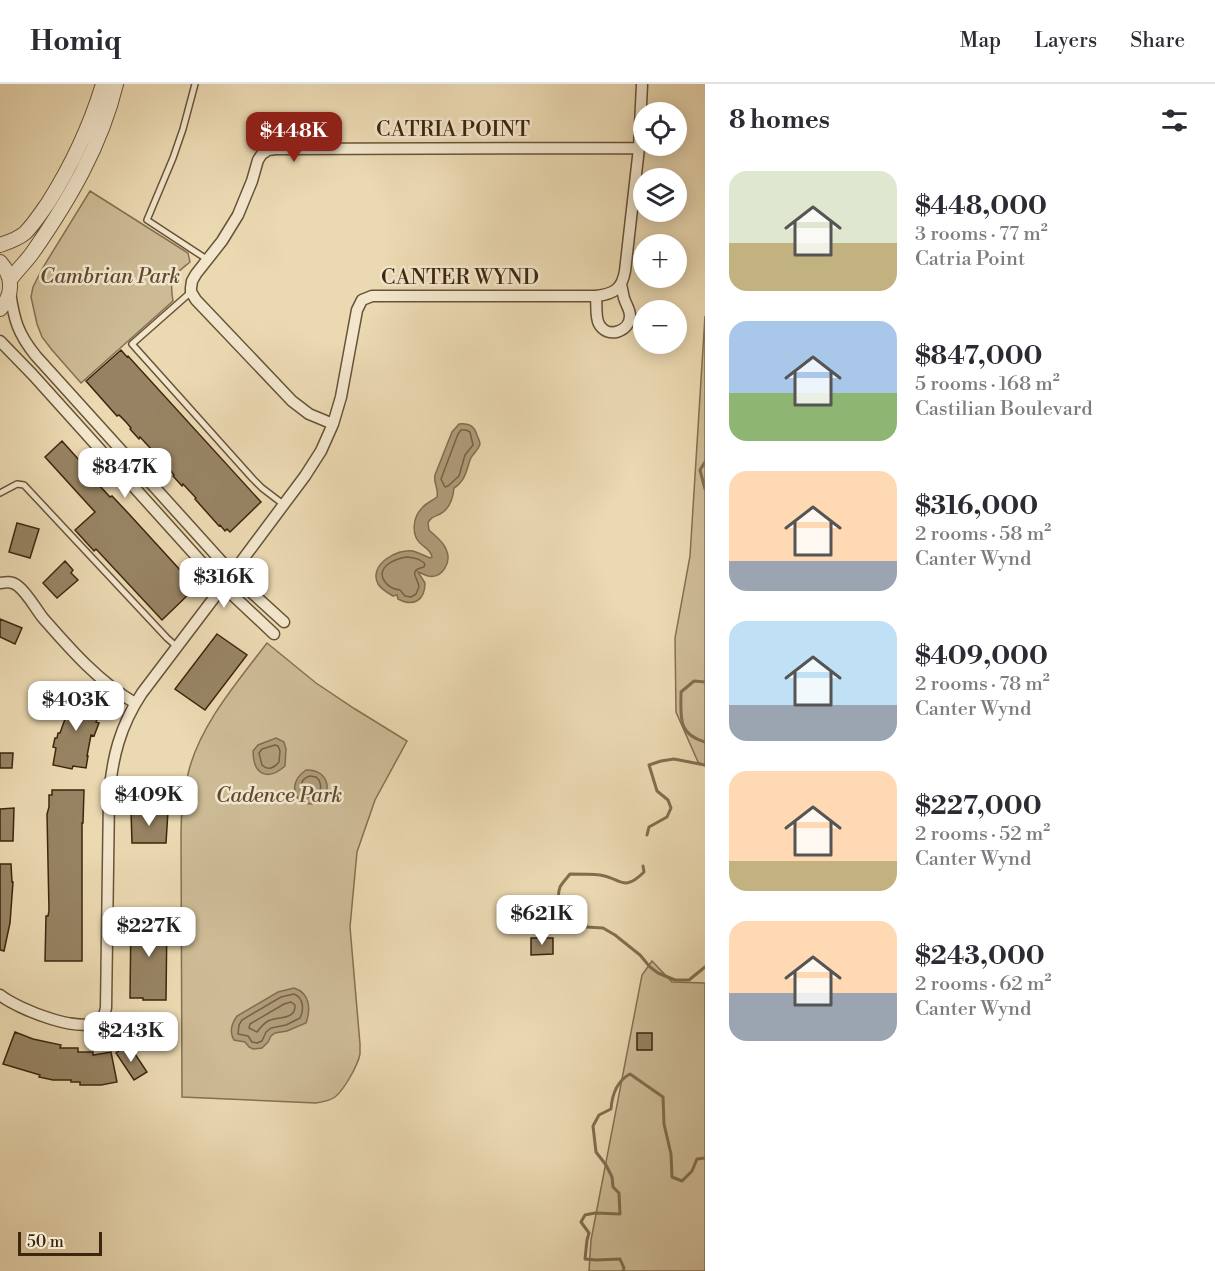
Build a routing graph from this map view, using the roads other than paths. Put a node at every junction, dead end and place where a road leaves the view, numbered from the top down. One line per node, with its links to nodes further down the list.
1 (103, 84): 8 (street)
2 (116, 84): 12 (street)
3 (195, 84): 9 (lane)
4 (642, 84): 5 (street)
5 (641, 102)
6 (633, 148): 9 (street, CATRIA POINT)
7 (638, 156): 11 (street)
8 (0, 245)
9 (208, 260): 13 (street, CATRIA POINT)
10 (0, 262): 12 (street)
11 (621, 284): 14 (street, CANTER WYND); 14 (street)
12 (10, 286): 15 (street); 20 (street)
13 (191, 292): 17 (street); 19 (lane)
14 (596, 296): 17 (street, CANTER WYND)
15 (0, 309)
16 (0, 341): 22 (street)
17 (333, 424): 19 (street, CANTER WYND)
18 (0, 493): 25 (lane)
19 (284, 504): 20 (street, CANTER WYND)
20 (232, 573): 22 (street, CANTER WYND); 23 (street)
21 (0, 583): 26 (street)
22 (223, 586): 24 (street); 25 (street, CANTER WYND)
23 (285, 622)
24 (274, 633)
25 (176, 646): 26 (street, CANTER WYND)
26 (135, 703): 27 (street, CANTER WYND)
27 (0, 995)

